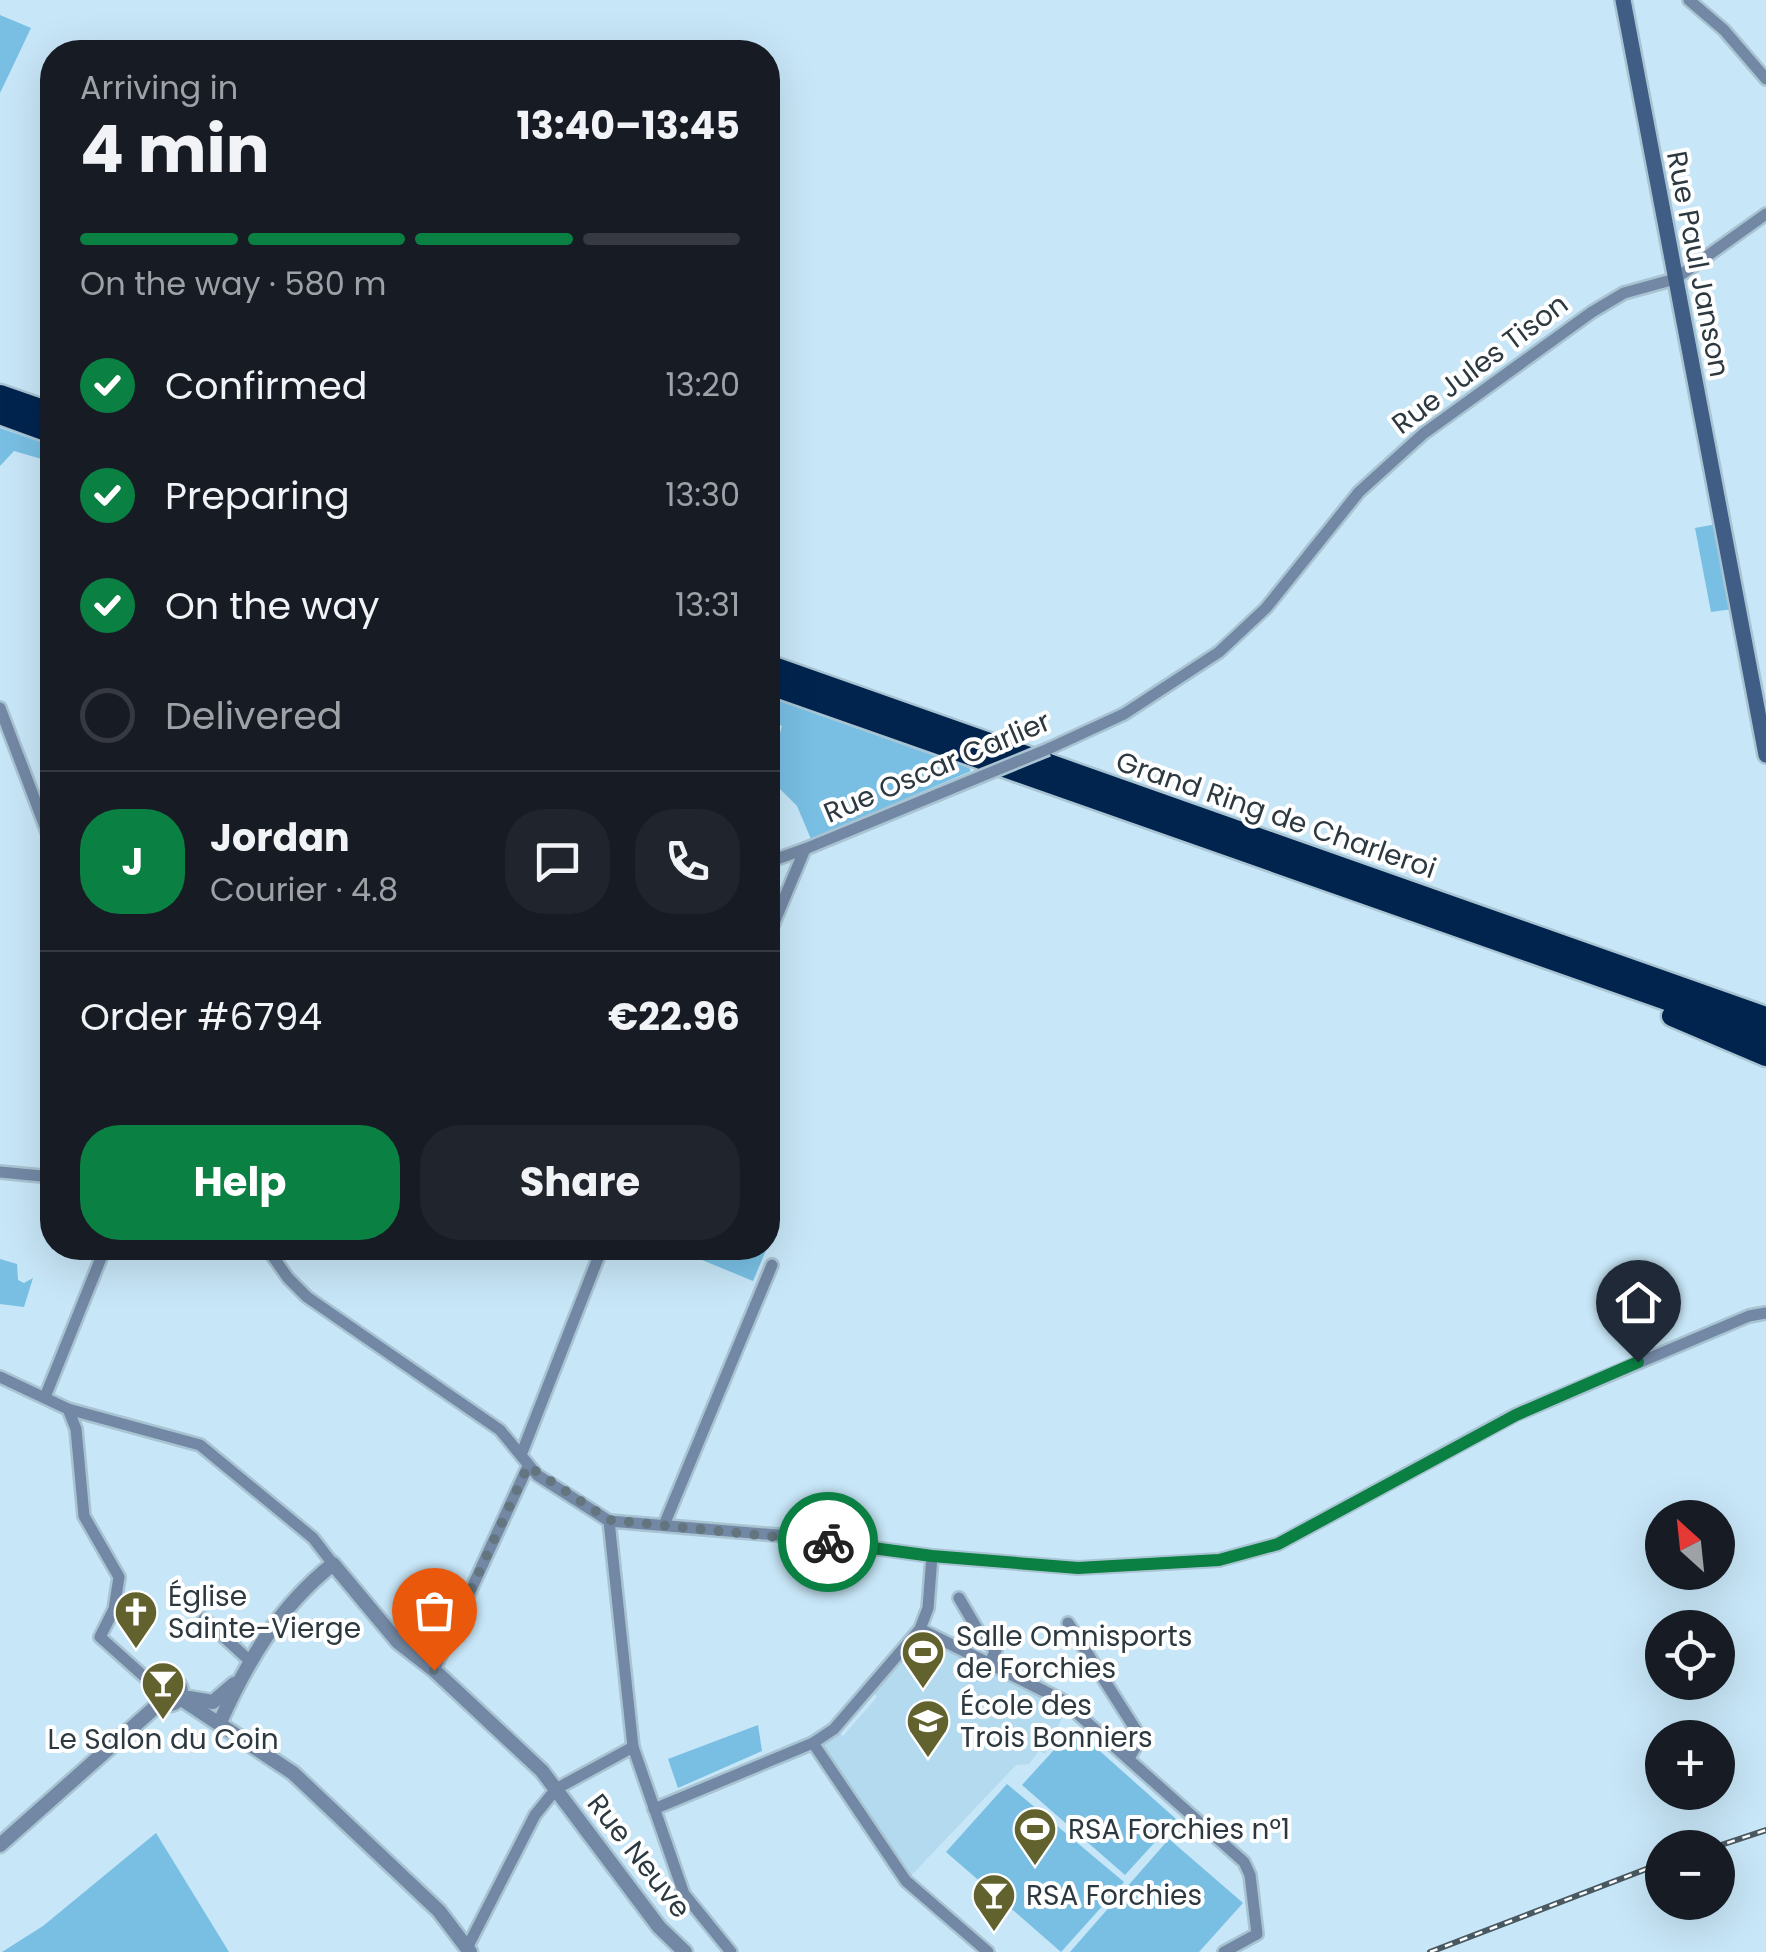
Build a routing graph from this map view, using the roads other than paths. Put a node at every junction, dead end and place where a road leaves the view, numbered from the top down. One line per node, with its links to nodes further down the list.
1 (1623, 0): 5 (main road, Rue Paul Janson)
2 (1689, 0): 3 (street)
3 (1766, 79)
4 (1766, 214): 5 (street, Rue Jules Tison)
5 (1675, 279): 13 (street, Rue Jules Tison); 14 (main road, Rue Paul Janson)
6 (0, 394): 7 (highway)
7 (40, 409)
8 (0, 414): 9 (highway)
9 (40, 429)
10 (780, 669): 20 (highway, Grand Ring de Charleroi)
11 (780, 688): 19 (highway, Grand Ring de Charleroi)
12 (0, 708): 15 (street)
13 (1124, 714): 16 (street, Rue Oscar Carlier, bridge)
14 (1766, 755)
15 (40, 813)
16 (805, 849): 17 (street, Rue Oscar Carlier); 18 (street)
17 (780, 858)
18 (780, 908)
19 (1577, 969): 21 (highway, Grand Ring de Charleroi); 22 (highway)
20 (1766, 1017)
21 (1766, 1035)
22 (1766, 1056)
23 (0, 1172): 24 (street)
24 (40, 1176)
25 (100, 1260): 31 (street)
26 (275, 1260): 33 (street)
27 (598, 1260): 33 (street)
28 (772, 1266): 35 (street)
29 (1766, 1313): 36 (street)
30 (0, 1377): 31 (street)
31 (45, 1397): 32 (street)
32 (68, 1409): 37 (street); 46 (street)
33 (525, 1461): 34 (street); 44 (street)
34 (609, 1520): 35 (street); 50 (street)
35 (664, 1525): 36 (street)
36 (932, 1556): 41 (street)
37 (333, 1564): 42 (street); 44 (street, Rue Neuve)
38 (959, 1598): 43 (street)
39 (204, 1619): 42 (street)
40 (1068, 1623): 51 (street)
41 (920, 1629): 43 (street); 49 (street)
42 (250, 1661): 45 (street)
43 (989, 1664): 51 (street)
44 (434, 1670): 52 (street, Rue Neuve)
45 (241, 1676): 47 (street); 48 (street)
46 (159, 1695): 47 (street); 54 (street)
47 (181, 1696): 48 (street)
48 (220, 1722): 55 (street)
49 (813, 1744): 53 (street); 58 (street)
50 (632, 1747): 52 (street); 53 (street)
51 (1129, 1758): 59 (street)
52 (556, 1789): 55 (street); 56 (street, Rue Neuve)
53 (654, 1809): 57 (street)
54 (0, 1845)
55 (468, 1950)
56 (685, 1952)
57 (731, 1952)
58 (988, 1952)
59 (1224, 1952)

